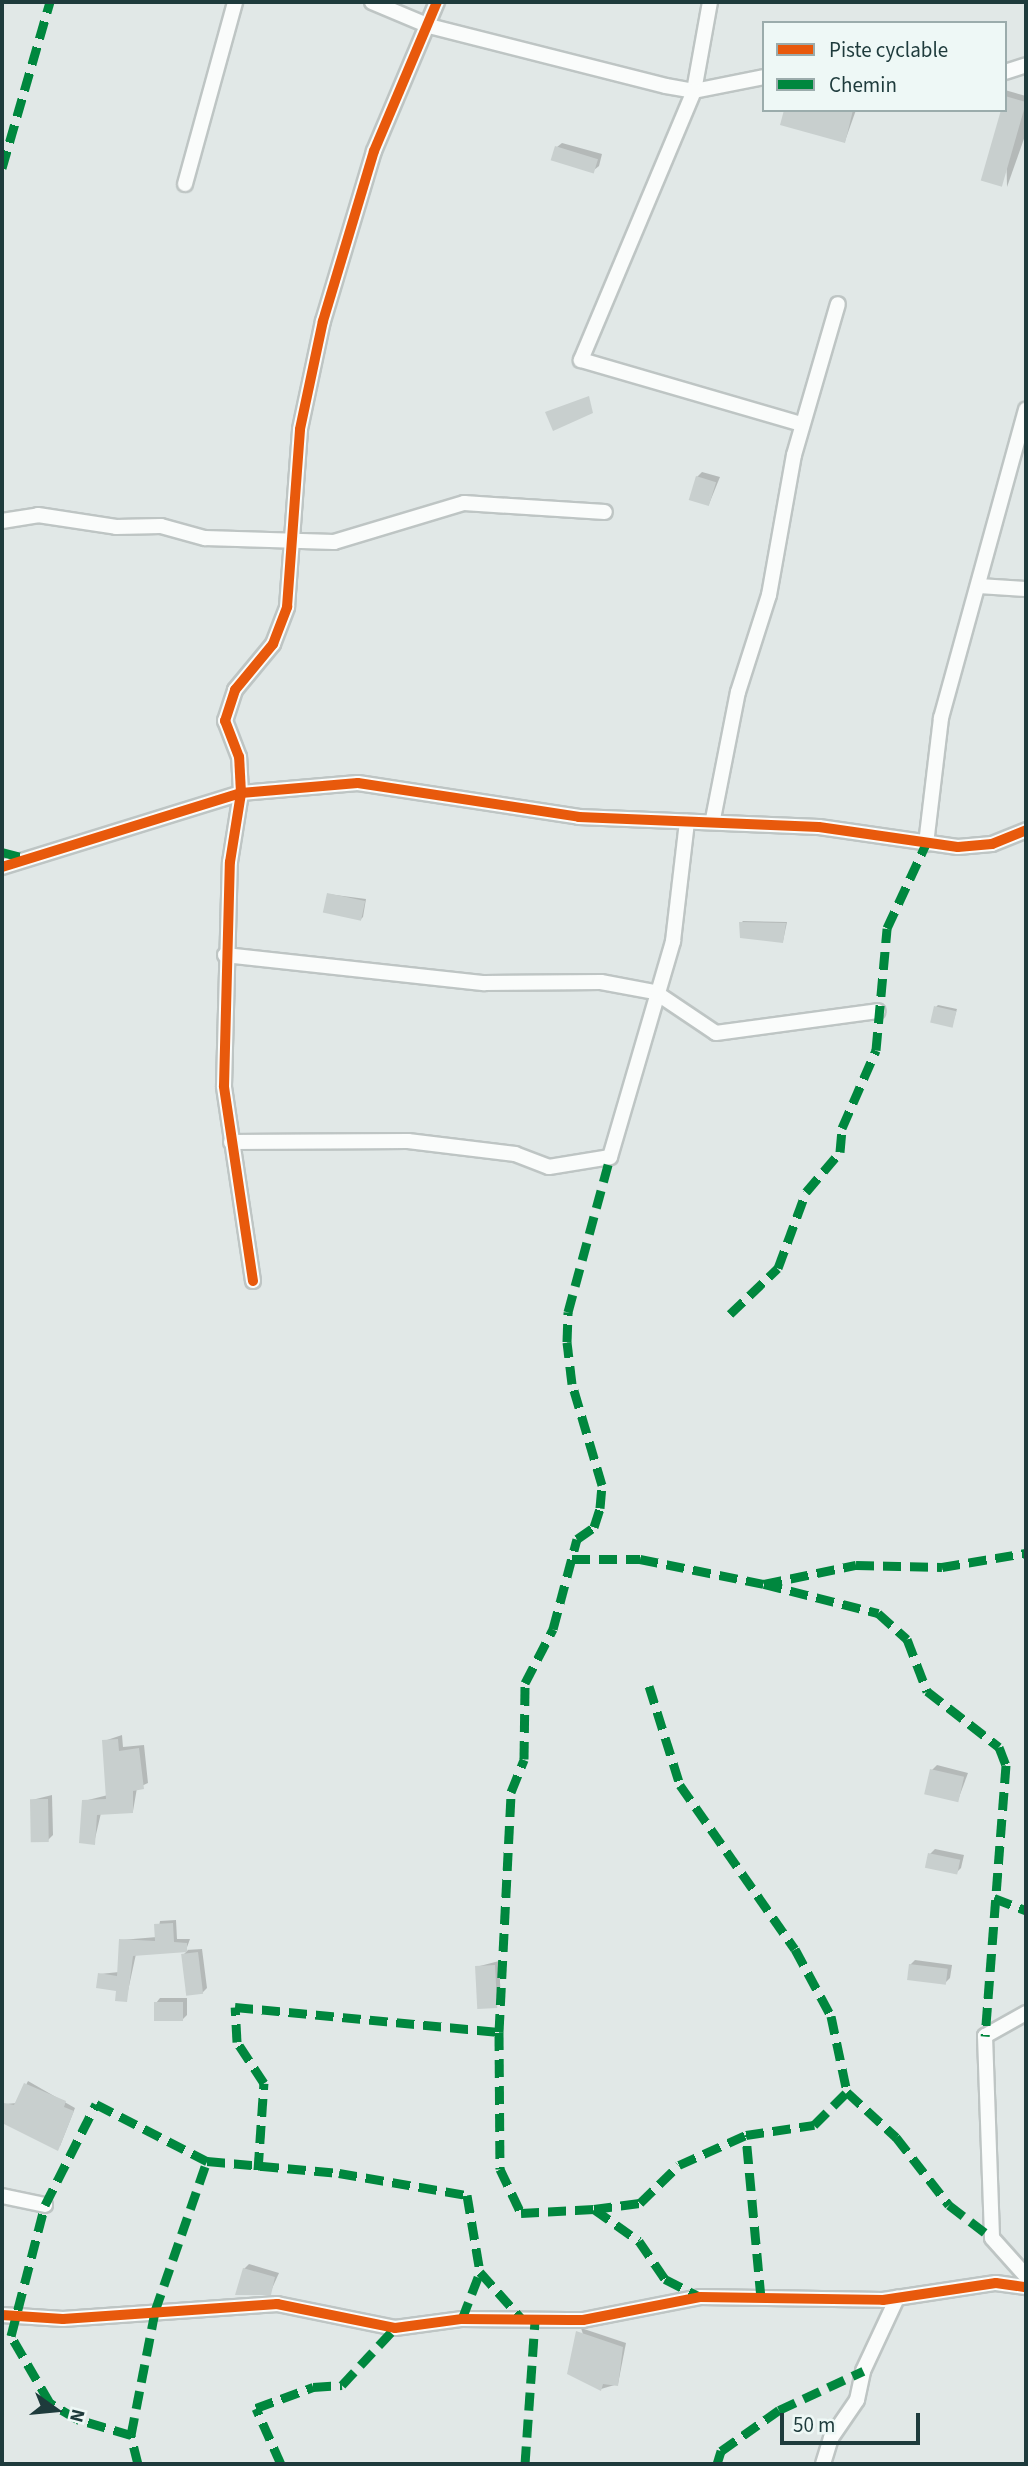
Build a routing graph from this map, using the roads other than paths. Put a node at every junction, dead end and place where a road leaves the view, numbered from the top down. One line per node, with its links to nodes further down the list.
1 (235, 2): 10 (street)
2 (372, 2): 5 (street)
3 (437, 2): 5 (street)
4 (710, 2): 9 (street)
5 (429, 26): 9 (street); 16 (street)
6 (1026, 65): 7 (street)
7 (1007, 71)
8 (762, 77): 9 (street)
9 (694, 91): 13 (street)
10 (185, 184)
11 (838, 304): 13 (street)
12 (1026, 410): 17 (street)
13 (802, 424): 20 (street)
14 (605, 512): 16 (street)
15 (2, 521): 16 (street)
16 (291, 542): 19 (street)
17 (978, 586): 18 (street); 23 (street)
18 (1026, 589)
19 (241, 793): 21 (street); 24 (street); 25 (street)
20 (713, 819): 21 (street); 23 (street)
21 (687, 822): 26 (street)
22 (1026, 830): 23 (street)
23 (926, 845)
24 (2, 867)
25 (226, 955): 26 (street); 28 (street)
26 (655, 992): 27 (street); 28 (street)
27 (878, 1011)
28 (231, 1142): 29 (street)
29 (253, 1281)
30 (1026, 2012): 33 (street)
31 (2, 2196): 32 (street)
32 (45, 2205)
33 (1026, 2276)
34 (1026, 2287): 35 (street)
35 (898, 2298): 36 (street); 37 (street)
36 (2, 2315)
37 (822, 2464)

